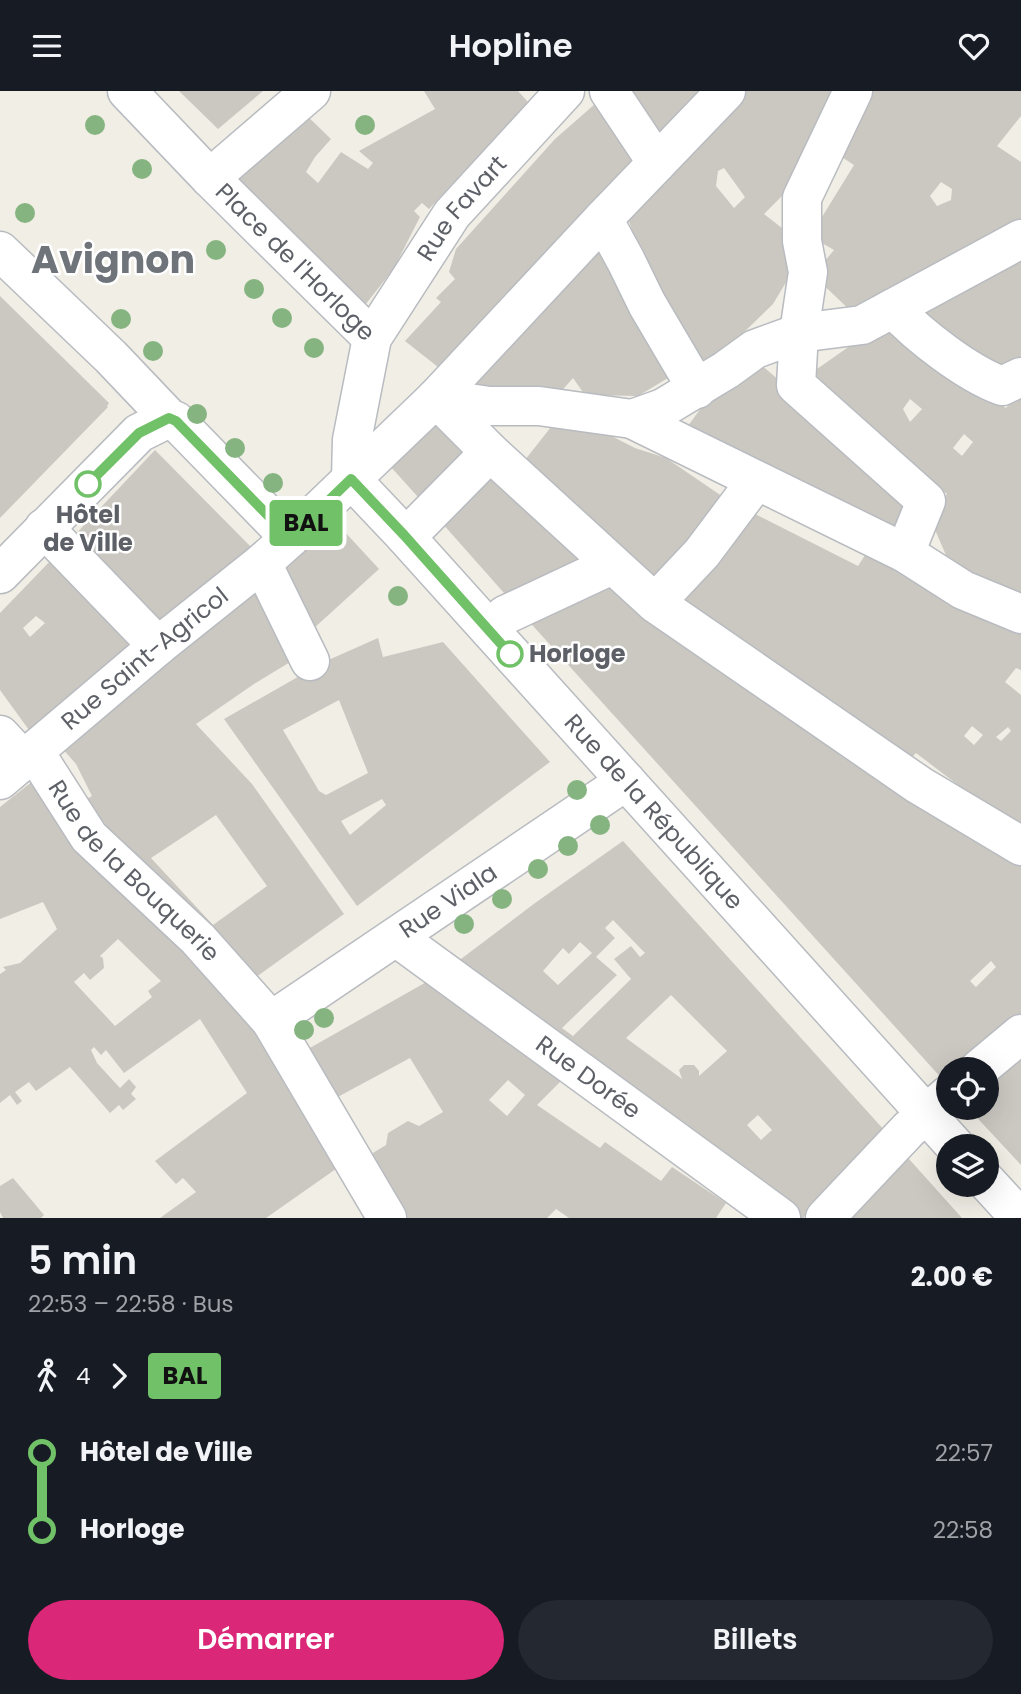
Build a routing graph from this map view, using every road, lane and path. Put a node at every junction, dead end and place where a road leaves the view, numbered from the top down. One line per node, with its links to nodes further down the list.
1 (127, 91): 8 (street, Place de l'Horloge)
2 (311, 91): 8 (street)
3 (565, 91): 14 (street, Rue Favart)
4 (609, 91): 7 (street)
5 (726, 91): 7 (street)
6 (853, 91): 13 (street)
7 (657, 163): 9 (street)
8 (218, 171): 14 (street, Place de l'Horloge)
9 (603, 219): 16 (street); 17 (street)
10 (1021, 239): 12 (street)
11 (0, 251): 19 (street)
12 (893, 308): 13 (street); 15 (street)
13 (799, 333): 16 (street); 26 (street)
14 (372, 338): 21 (street, Place de l'Horloge)
15 (1021, 377)
16 (697, 389): 18 (street)
17 (436, 398): 18 (street); 20 (street); 21 (street)
18 (632, 419): 22 (street)
19 (154, 425): 23 (street); 25 (street)
20 (489, 451): 24 (street); 28 (street)
21 (351, 479): 24 (street, Rue de la République); 25 (street)
22 (756, 481): 26 (street); 30 (street)
23 (44, 528): 29 (street); 33 (street)
24 (404, 535): 32 (street, Rue de la République)
25 (290, 538): 27 (street, Rue Saint-Agricol)
26 (905, 553): 31 (street)
27 (262, 563): 33 (street, Rue Saint-Agricol); 34 (street)
28 (612, 565): 30 (street); 32 (street)
29 (0, 574)
30 (655, 603): 38 (street)
31 (1021, 614)
32 (490, 630): 37 (street, Rue de la République)
33 (158, 646): 35 (street, Rue Saint-Agricol)
34 (310, 661)
35 (15, 746): 36 (street, Rue Saint-Agricol); 40 (street, Rue de la Bouquerie)
36 (0, 780)
37 (626, 781): 39 (street, Rue Viala); 43 (street, Rue de la République)
38 (1021, 846)
39 (396, 937): 40 (street, Rue Viala); 47 (street, Rue Dorée)
40 (271, 1021): 46 (street, Rue de la Bouquerie)
41 (1021, 1034): 42 (street)
42 (993, 1057)
43 (936, 1103)
44 (936, 1105): 48 (street)
45 (999, 1195): 49 (street)
46 (387, 1218)
47 (780, 1218)
48 (825, 1218)
49 (1020, 1218)

